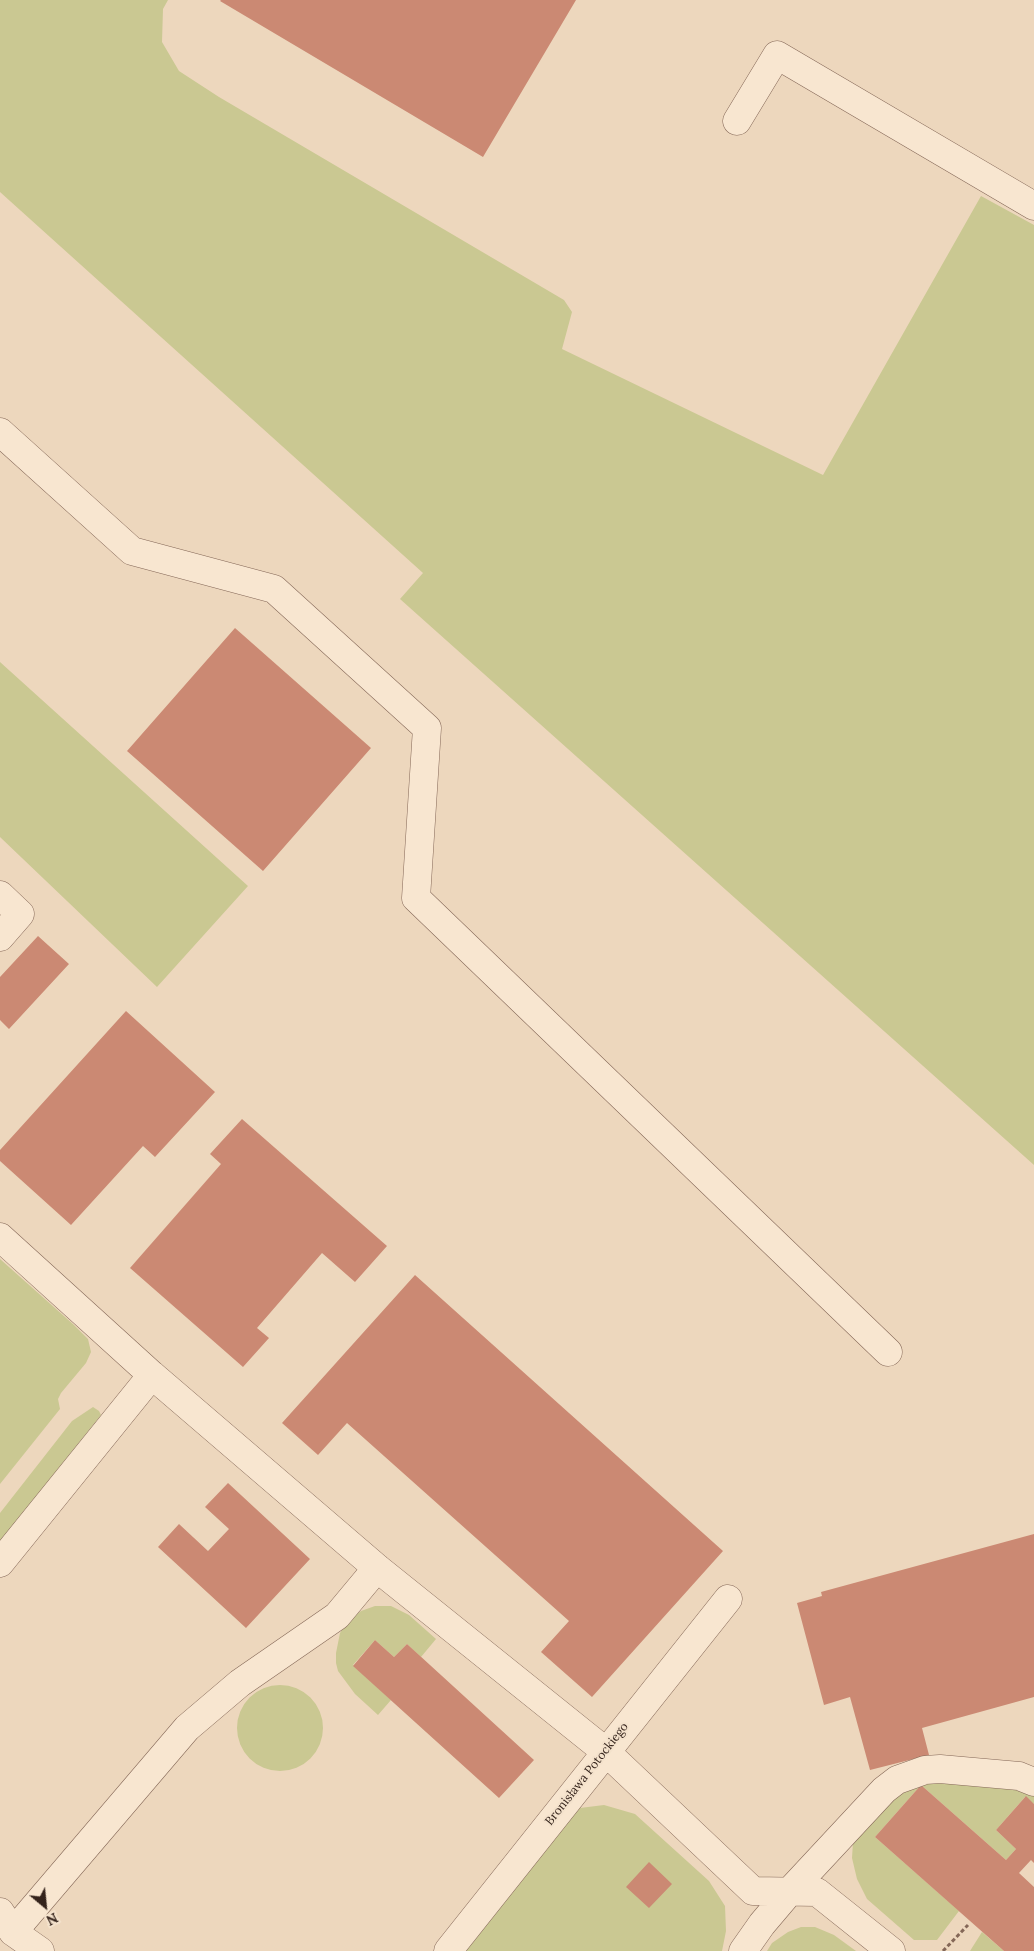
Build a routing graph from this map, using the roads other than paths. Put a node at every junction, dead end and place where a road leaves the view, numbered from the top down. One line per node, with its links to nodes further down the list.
1 (738, 120): 2 (lane)
2 (1034, 206)
3 (0, 432): 7 (lane)
4 (0, 895): 5 (lane)
5 (0, 937)
6 (0, 1237): 8 (lane)
7 (888, 1352)
8 (152, 1375): 9 (lane); 10 (lane)
9 (0, 1563)
10 (377, 1568): 12 (lane); 15 (lane)
11 (728, 1599): 12 (lane, Bronisława Potockiego)
12 (606, 1751): 14 (lane); 17 (lane, Bronisława Potockiego)
13 (1034, 1782): 14 (lane)
14 (790, 1891): 18 (lane); 19 (lane)
15 (7, 1922): 16 (lane)
16 (40, 1951)
17 (448, 1951)
18 (743, 1951)
19 (891, 1951)

